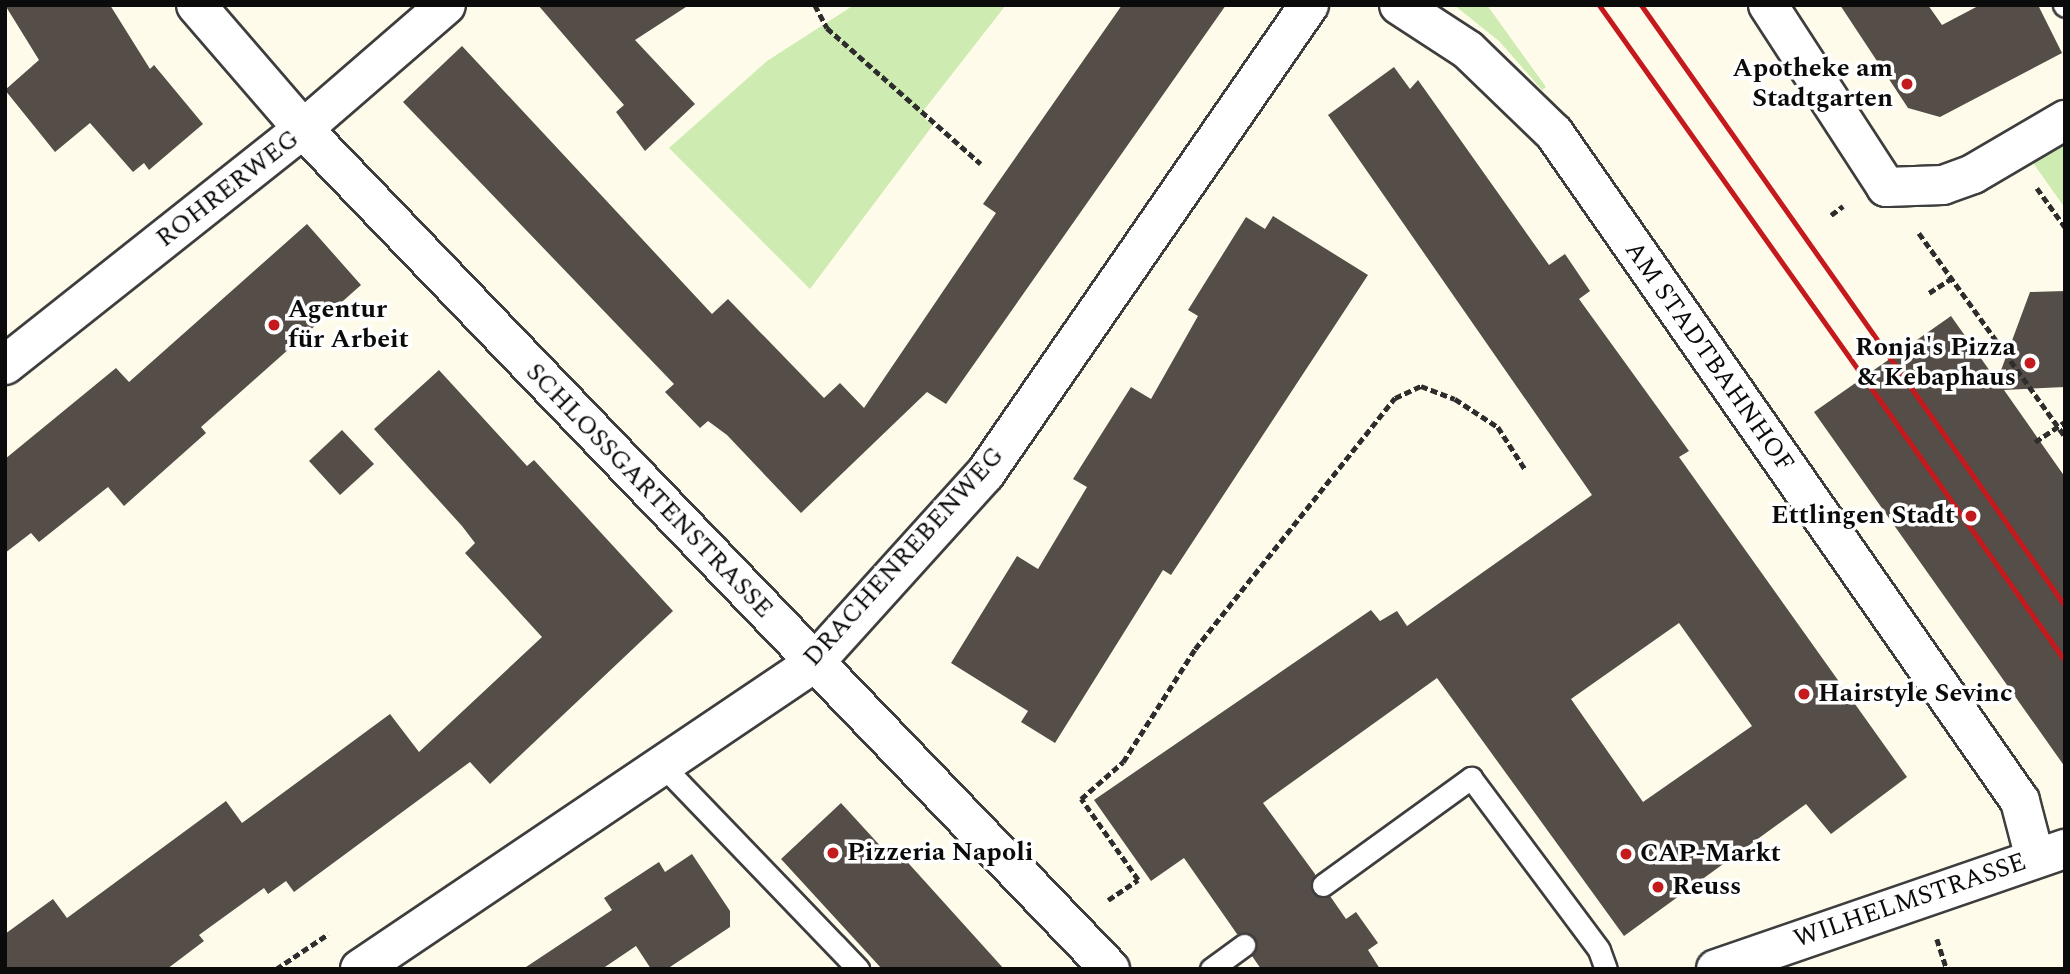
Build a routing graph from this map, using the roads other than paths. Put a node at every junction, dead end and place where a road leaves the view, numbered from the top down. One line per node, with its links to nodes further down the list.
1 (196, 5): 7 (street, SCHLOSSGARTENSTRASSE)
2 (446, 5): 7 (street, ROHRERWEG)
3 (1309, 5): 9 (street, DRACHENREBENWEG)
4 (1399, 5): 11 (street, AM STADTBAHNHOF)
5 (1768, 5): 6 (street)
6 (2065, 120)
7 (303, 130): 8 (street, ROHRERWEG); 9 (street, SCHLOSSGARTENSTRASSE)
8 (5, 366)
9 (814, 663): 10 (street, DRACHENREBENWEG); 16 (street, SCHLOSSGARTENSTRASSE)
10 (662, 765): 14 (street, DRACHENREBENWEG); 15 (lane)
11 (2055, 857): 19 (street, WILHELMSTRASSE)
12 (1323, 885): 18 (lane)
13 (1244, 945): 17 (lane)
14 (360, 969)
15 (858, 969)
16 (1110, 969)
17 (1211, 969)
18 (1606, 969)
19 (1716, 969)

